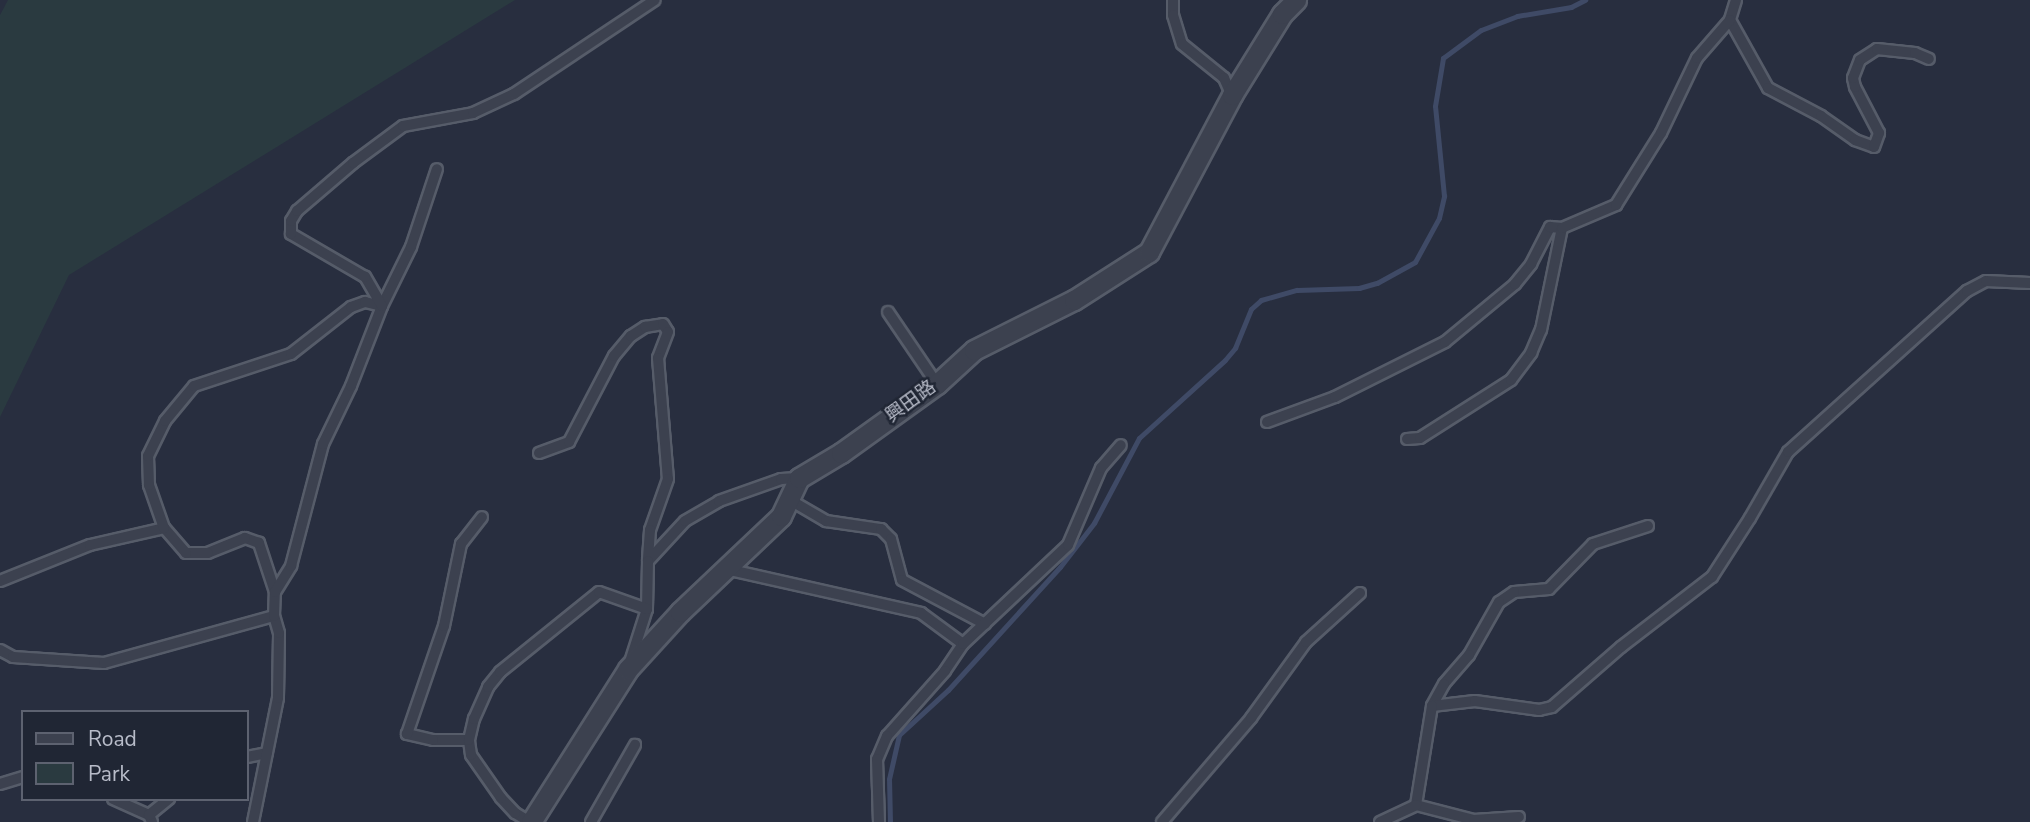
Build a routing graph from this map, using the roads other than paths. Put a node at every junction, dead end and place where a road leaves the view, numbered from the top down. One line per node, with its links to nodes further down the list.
1 (655, 0): 11 (lane)
2 (1173, 0): 7 (lane)
3 (1296, 0): 7 (street, 興田路)
4 (1736, 0): 5 (lane)
5 (1730, 20): 6 (lane); 9 (lane)
6 (1929, 59)
7 (1232, 95): 13 (street, 興田路)
8 (437, 169): 11 (lane)
9 (1562, 228): 14 (lane); 15 (lane)
10 (2030, 283): 34 (lane)
11 (382, 306): 22 (lane); 26 (lane)
12 (888, 312): 13 (lane)
13 (937, 384): 18 (street, 興田路)
14 (1267, 422)
15 (1407, 439)
16 (1121, 445): 30 (lane)
17 (540, 453): 23 (lane)
18 (799, 478): 19 (street); 23 (lane)
19 (790, 500): 24 (street); 30 (lane)
20 (482, 517): 35 (lane)
21 (1648, 526): 34 (lane)
22 (164, 528): 25 (lane); 26 (lane)
23 (648, 561): 28 (lane)
24 (726, 569): 31 (lane); 33 (street)
25 (0, 581)
26 (275, 592): 29 (lane)
27 (1360, 593): 50 (lane)
28 (647, 609): 33 (lane); 35 (lane)
29 (274, 617): 32 (lane); 37 (lane)
30 (985, 624): 31 (lane)
31 (963, 644): 49 (lane)
32 (0, 650)
33 (628, 669): 47 (street)
34 (1432, 706): 43 (lane)
35 (469, 740): 47 (lane)
36 (635, 745): 48 (lane)
37 (267, 753): 38 (lane); 46 (lane)
38 (248, 757)
39 (21, 778): 40 (lane)
40 (0, 784)
41 (117, 801): 45 (lane)
42 (167, 801): 45 (lane)
43 (1416, 805): 44 (lane); 51 (lane)
44 (1519, 817)
45 (151, 818)
46 (253, 822)
47 (531, 822)
48 (592, 822)
49 (879, 822)
50 (1162, 822)
51 (1380, 822)

